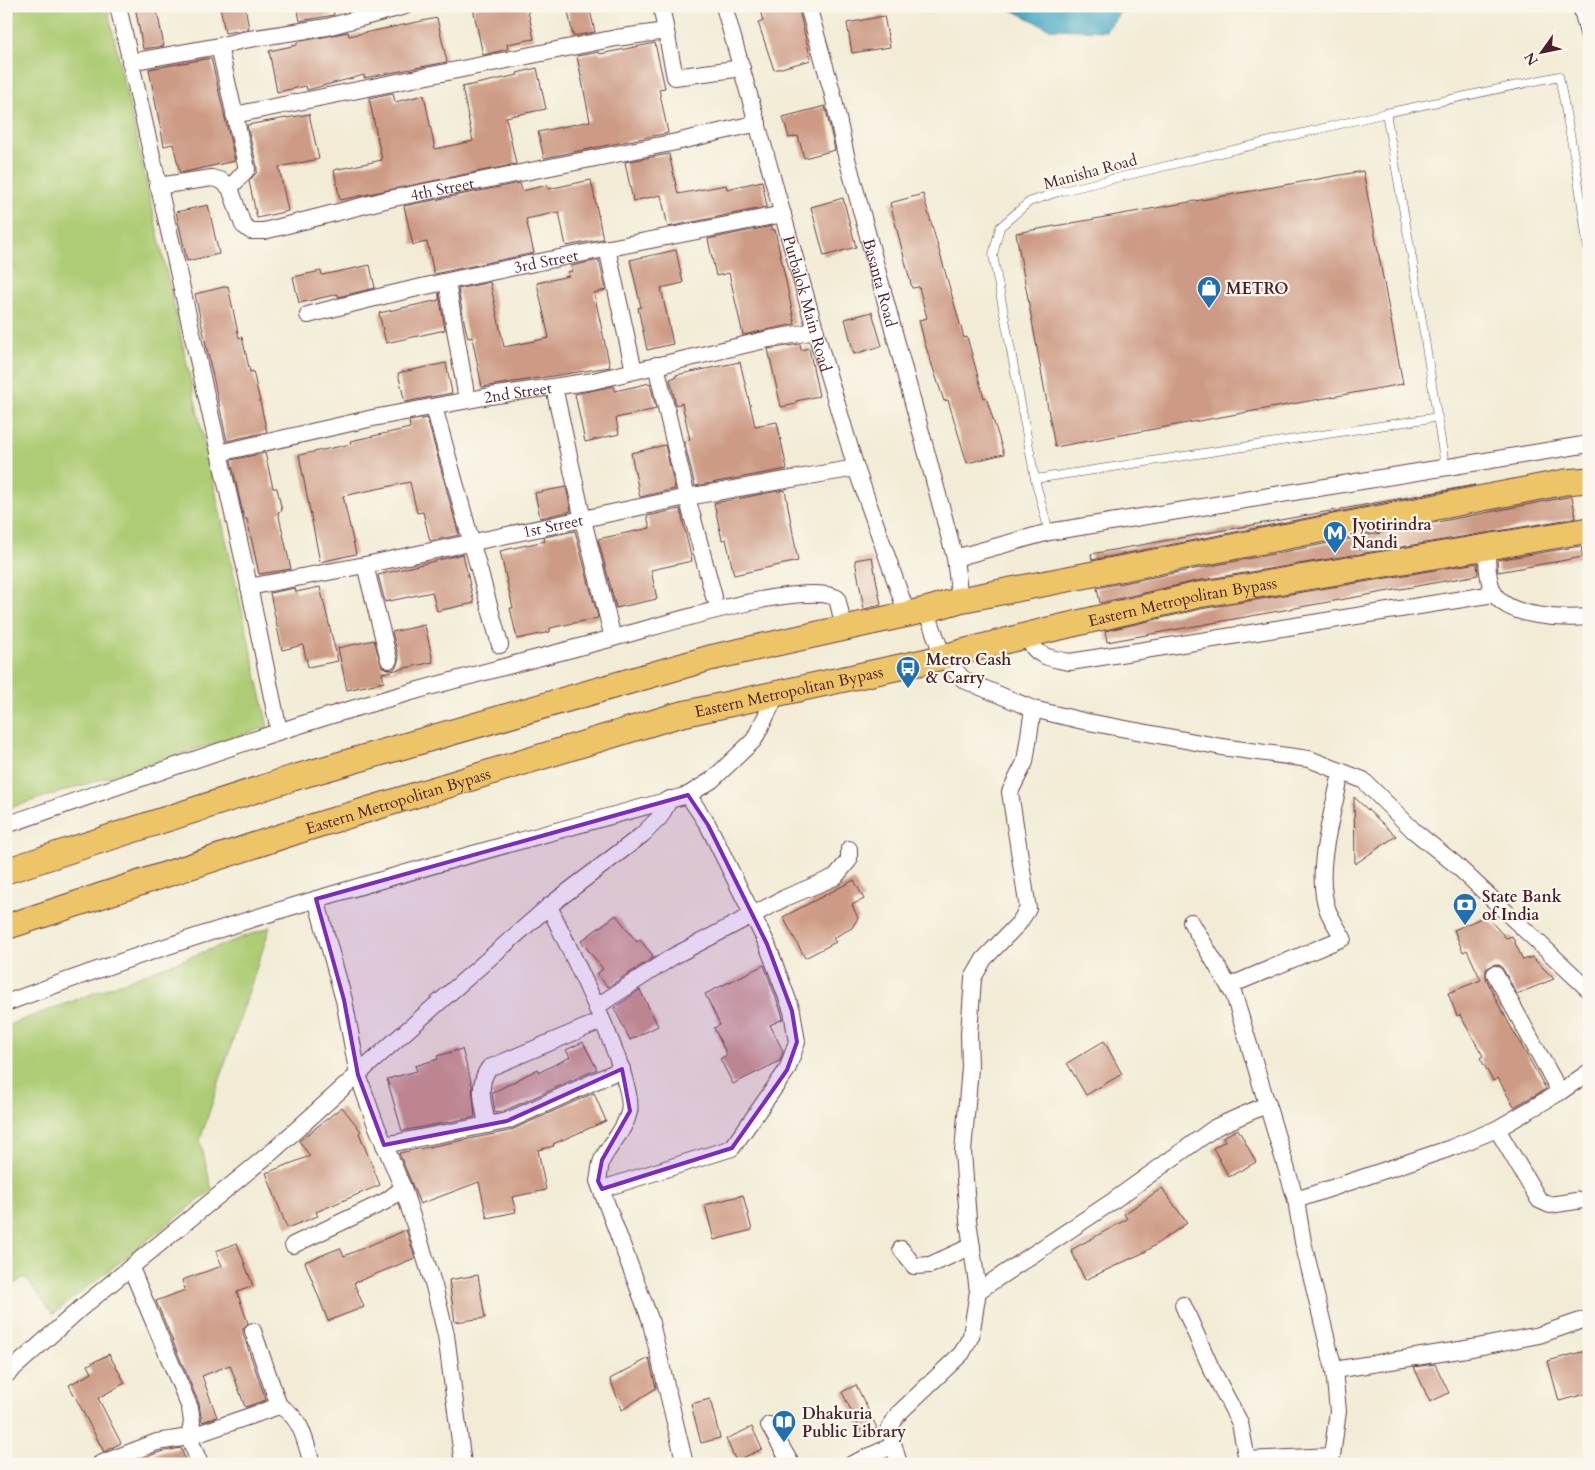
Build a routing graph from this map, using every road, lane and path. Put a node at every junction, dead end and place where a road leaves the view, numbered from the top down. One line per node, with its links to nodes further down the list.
1 (118, 6): 10 (street)
2 (405, 6): 9 (street)
3 (661, 6): 7 (street)
4 (724, 6): 11 (street, Purbalok Main Road)
5 (808, 6): 41 (street, Basanta Road)
6 (1581, 6): 8 (street)
7 (666, 31): 11 (street); 13 (street)
8 (1589, 37)
9 (219, 46): 10 (street); 13 (street)
10 (130, 62): 15 (street)
11 (742, 68): 14 (street, Purbalok Main Road)
12 (1386, 113): 19 (lane, Manisha Road); 28 (lane); 33 (lane, Manisha Road)
13 (234, 114): 16 (street)
14 (758, 123): 16 (street, 4th Street); 17 (street, Purbalok Main Road)
15 (158, 186): 16 (street); 30 (street)
16 (230, 188)
17 (783, 214): 18 (street, 3rd Street); 22 (street, Purbalok Main Road)
18 (607, 248): 20 (street, 3rd Street); 24 (street)
19 (1589, 256)
20 (448, 282): 21 (street, 3rd Street); 26 (street)
21 (308, 315)
22 (816, 331): 23 (street, 2nd Street); 32 (street, Purbalok Main Road)
23 (656, 365): 24 (street, 2nd Street); 35 (street)
24 (634, 371): 25 (street, 2nd Street)
25 (554, 387): 26 (street, 2nd Street); 36 (street)
26 (467, 400): 27 (street, 2nd Street)
27 (434, 407): 30 (street, 2nd Street); 39 (street)
28 (1438, 417): 31 (lane); 33 (lane)
29 (1589, 444): 31 (street)
30 (219, 453): 43 (street)
31 (1445, 466): 38 (street)
32 (856, 468): 35 (street, 1st Street); 47 (street, Purbalok Main Road)
33 (1035, 479): 38 (lane, Manisha Road)
34 (1589, 480): 46 (main road)
35 (687, 497): 36 (street, 1st Street); 45 (street)
36 (583, 520): 39 (street, 1st Street); 51 (street)
37 (1589, 530): 40 (main road, Eastern Metropolitan Bypass)
38 (1048, 532): 41 (street)
39 (470, 543): 42 (street, 1st Street); 52 (street)
40 (1487, 547): 44 (street); 50 (main road, Eastern Metropolitan Bypass)
41 (955, 558): 46 (street, Basanta Road)
42 (365, 566): 43 (street, 1st Street); 54 (street)
43 (249, 587): 57 (street)
44 (1494, 594): 48 (street); 50 (street)
45 (714, 597)
46 (960, 600): 47 (main road)
47 (911, 607): 49 (main road); 53 (street, Purbalok Main Road)
48 (1589, 616)
49 (844, 628): 51 (street); 63 (main road)
50 (1028, 635): 53 (main road, Eastern Metropolitan Bypass)
51 (613, 638): 57 (street)
52 (500, 645)
53 (943, 657): 55 (main road, Eastern Metropolitan Bypass); 56 (street)
54 (389, 660)
55 (777, 694): 59 (street); 68 (main road, Eastern Metropolitan Bypass)
56 (1033, 709): 58 (street); 87 (street)
57 (279, 731): 61 (street)
58 (1341, 773): 70 (street); 71 (street)
59 (688, 795): 60 (street); 66 (street)
60 (670, 799): 64 (street); 65 (street)
61 (6, 825)
62 (849, 849): 66 (street)
63 (6, 871)
64 (316, 899): 72 (street); 76 (street)
65 (549, 906): 73 (street); 76 (street)
66 (754, 914): 73 (street); 83 (street)
67 (1190, 922): 70 (street)
68 (6, 927)
69 (1495, 974): 77 (street)
70 (1229, 986): 78 (street)
71 (1589, 990)
72 (6, 1003)
73 (598, 1014): 74 (street); 79 (street)
74 (622, 1069): 79 (street); 83 (street)
75 (1589, 1072): 77 (street)
76 (358, 1075): 81 (street); 89 (street)
77 (1560, 1092): 80 (street)
78 (1268, 1104): 85 (street); 90 (street)
79 (486, 1125): 81 (street)
80 (1497, 1129): 84 (street); 85 (street)
81 (384, 1145): 82 (street)
82 (403, 1188): 86 (street); 104 (street)
83 (602, 1189): 105 (street)
84 (1589, 1199)
85 (1296, 1200): 94 (street)
86 (294, 1245)
87 (972, 1246): 88 (street); 90 (street)
88 (901, 1249)
89 (131, 1268): 95 (street); 98 (street)
90 (978, 1291): 99 (street)
91 (1183, 1305): 100 (street)
92 (1589, 1318): 94 (street)
93 (253, 1331): 96 (street)
94 (1334, 1370): 100 (street)
95 (6, 1375)
96 (278, 1406): 98 (street); 103 (street)
97 (769, 1425): 106 (street)
98 (189, 1437): 101 (street); 102 (street)
99 (892, 1446): 107 (street); 108 (street)
100 (1245, 1462)
101 (100, 1464)
102 (200, 1464)
103 (312, 1464)
104 (463, 1464)
105 (685, 1464)
106 (791, 1464)
107 (852, 1464)
108 (899, 1464)

